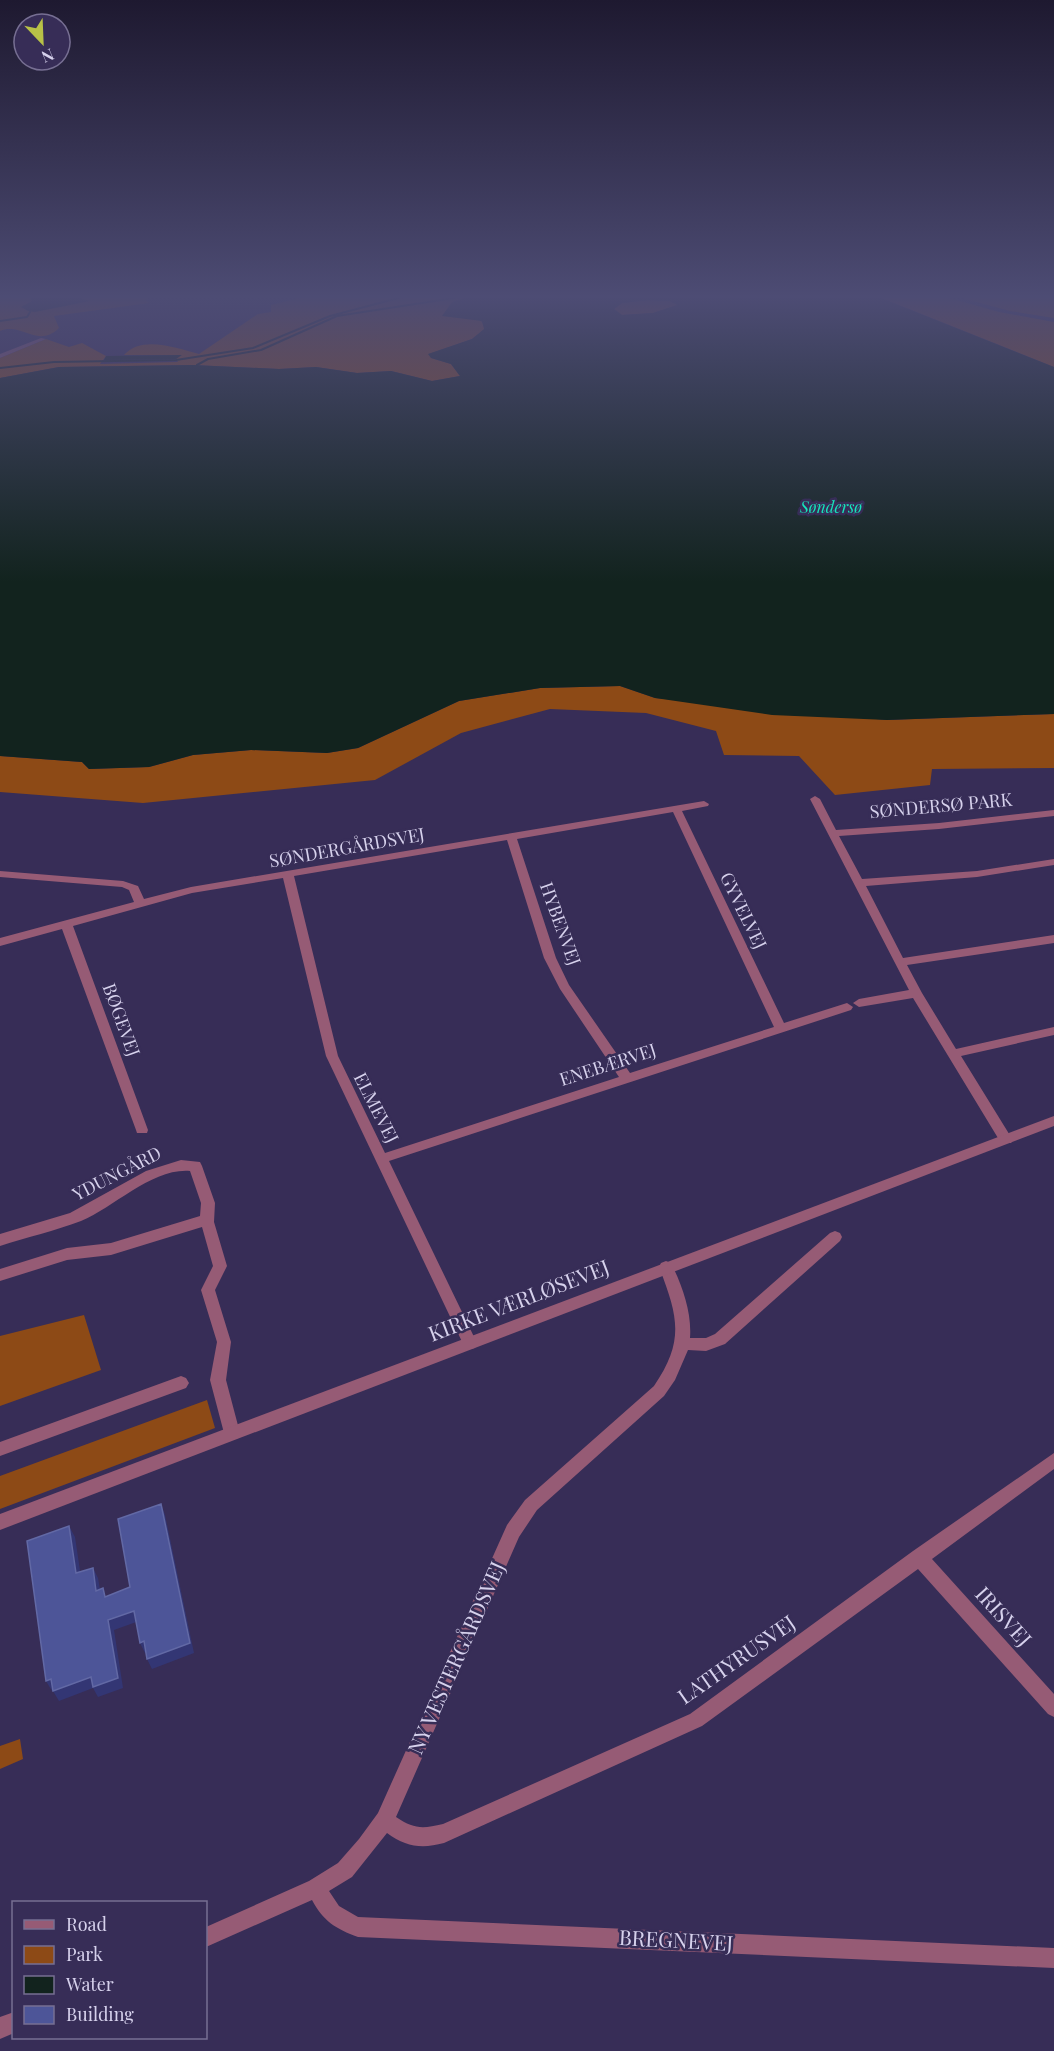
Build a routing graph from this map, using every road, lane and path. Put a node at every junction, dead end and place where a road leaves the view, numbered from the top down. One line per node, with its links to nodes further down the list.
1 (815, 800): 5 (street)
2 (704, 804): 3 (street, SØNDERGÅRDSVEJ)
3 (676, 809): 6 (street, SØNDERGÅRDSVEJ); 17 (street, GYVELVEJ)
4 (1054, 813): 5 (street, SØNDERSØ PARK)
5 (832, 833): 10 (street)
6 (511, 837): 9 (street, SØNDERGÅRDSVEJ); 20 (street, HYBENVEJ)
7 (1054, 862): 10 (street)
8 (0, 874): 11 (street)
9 (288, 875): 11 (street, SØNDERGÅRDSVEJ); 24 (street, ELMEVEJ)
10 (858, 883): 15 (street)
11 (140, 903): 12 (street, SØNDERGÅRDSVEJ)
12 (66, 923): 14 (street, SØNDERGÅRDSVEJ); 22 (street, BØGEVEJ)
13 (1054, 939): 15 (street)
14 (0, 942)
15 (899, 962): 16 (street)
16 (916, 993): 17 (street, ENEBÆRVEJ); 19 (street)
17 (780, 1027): 20 (street, ENEBÆRVEJ)
18 (1054, 1031): 19 (street)
19 (952, 1054): 23 (street)
20 (627, 1078): 24 (street, ENEBÆRVEJ)
21 (1054, 1120): 23 (street, KIRKE VÆRLØSEVEJ)
22 (142, 1130)
23 (1006, 1140): 28 (street, KIRKE VÆRLØSEVEJ)
24 (381, 1159): 30 (street, ELMEVEJ)
25 (207, 1222): 27 (street, YDUNGÅRD); 29 (street); 33 (street, YDUNGÅRD)
26 (835, 1237): 31 (street)
27 (0, 1240)
28 (666, 1267): 30 (street, KIRKE VÆRLØSEVEJ); 31 (street, NY VESTERGÅRDSVEJ)
29 (0, 1275)
30 (470, 1343): 33 (street, KIRKE VÆRLØSEVEJ)
31 (683, 1343): 39 (street, NY VESTERGÅRDSVEJ)
32 (181, 1383): 34 (street)
33 (232, 1433): 36 (street, KIRKE VÆRLØSEVEJ)
34 (0, 1449)
35 (1054, 1460): 37 (street, LATHYRUSVEJ)
36 (0, 1522)
37 (918, 1557): 38 (street, IRISVEJ); 39 (street, LATHYRUSVEJ)
38 (1054, 1708)
39 (385, 1820): 40 (street, NY VESTERGÅRDSVEJ)
40 (316, 1888): 41 (street, NY VESTERGÅRDSVEJ); 42 (street, BREGNEVEJ)
41 (207, 1937)
42 (1054, 1958)

